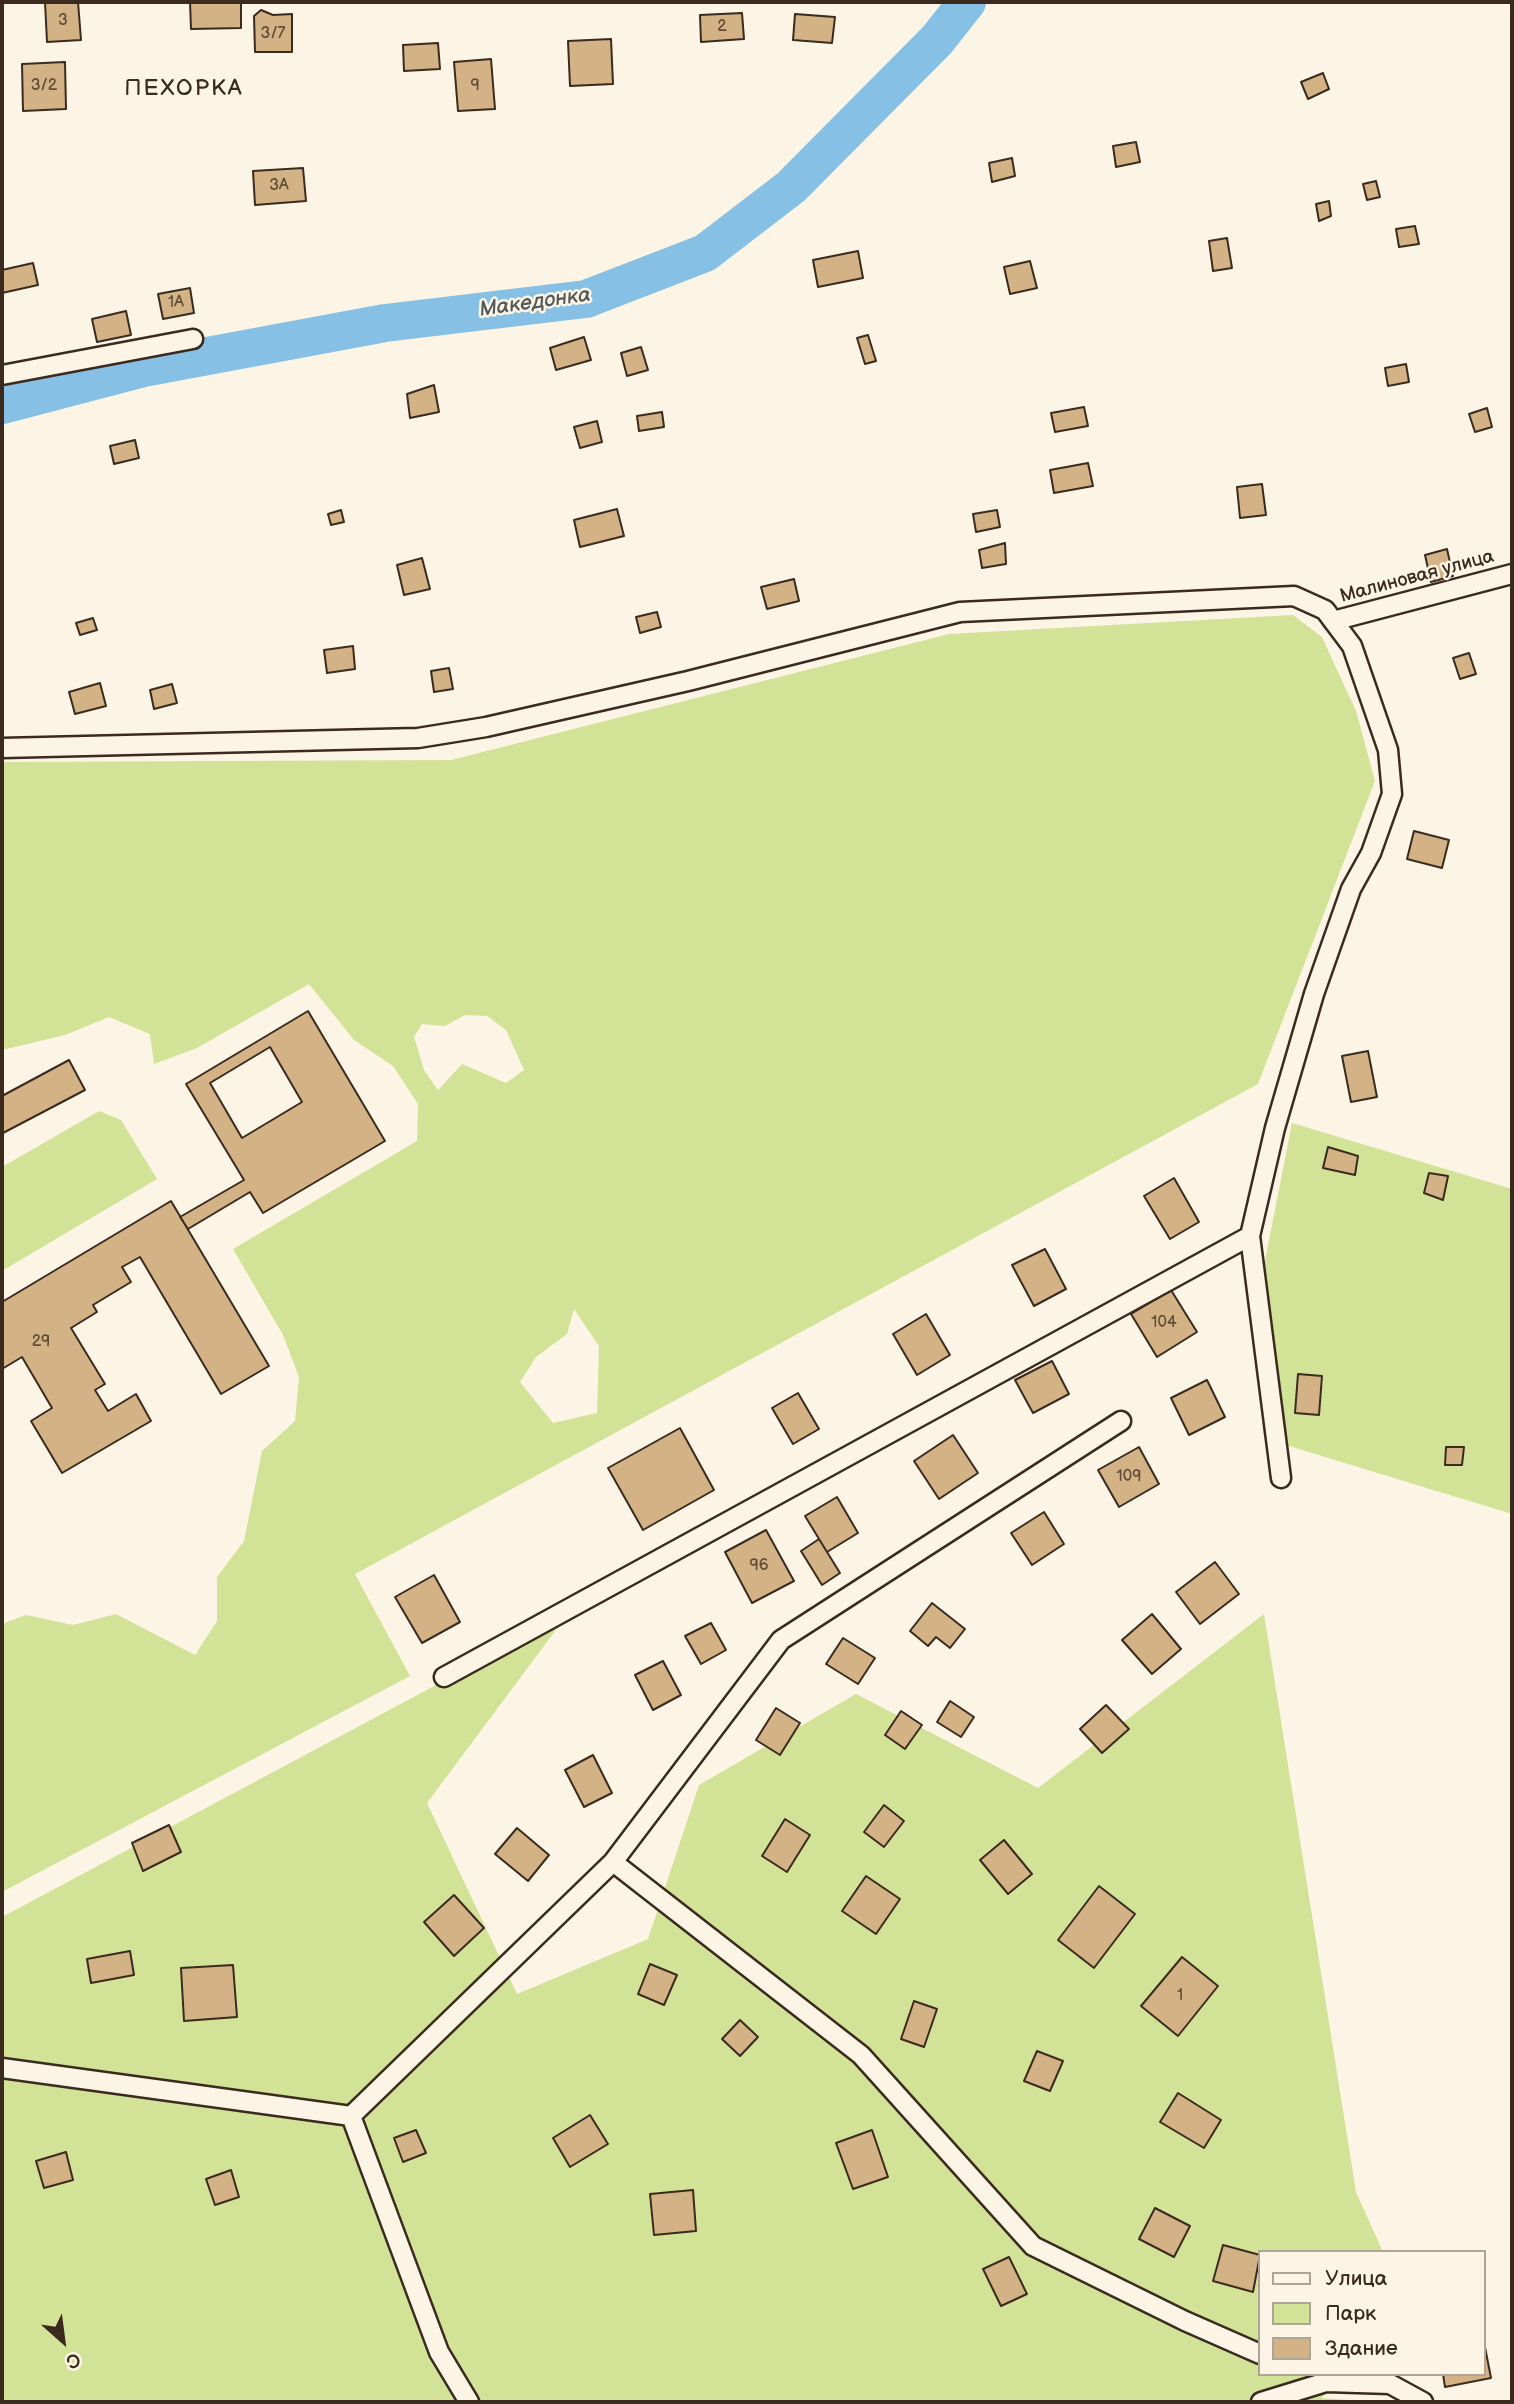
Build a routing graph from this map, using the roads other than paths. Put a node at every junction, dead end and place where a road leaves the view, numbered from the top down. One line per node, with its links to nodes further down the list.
1 (193, 340): 2 (street)
2 (2, 375)
3 (1512, 574): 4 (street, Малиновая улица)
4 (1333, 621): 5 (street); 6 (street)
5 (2, 748)
6 (1250, 1237): 8 (street); 9 (street)
7 (1121, 1421): 10 (street)
8 (1281, 1478)
9 (444, 1677)
10 (613, 1862): 12 (street); 13 (street)
11 (2, 2068): 12 (street)
12 (351, 2116): 16 (street)
13 (1258, 2353)
14 (1312, 2376): 15 (street)
15 (1326, 2382): 17 (street); 18 (street)
16 (469, 2402)
17 (1261, 2402)
18 (1423, 2402)

